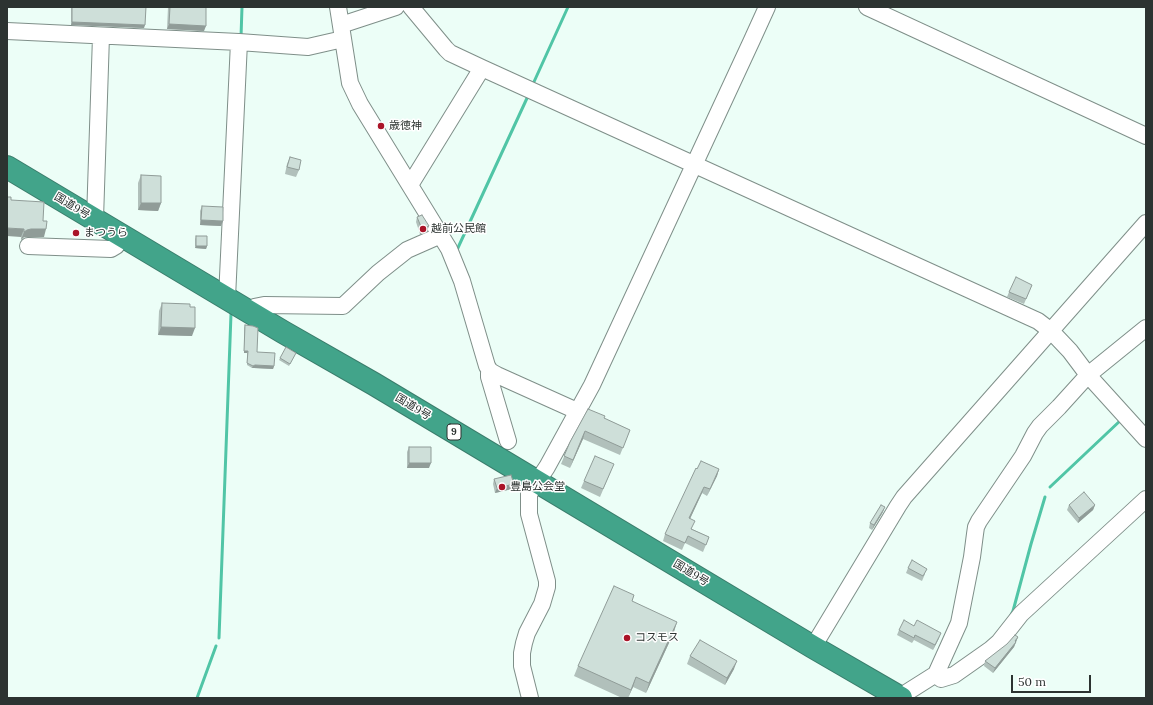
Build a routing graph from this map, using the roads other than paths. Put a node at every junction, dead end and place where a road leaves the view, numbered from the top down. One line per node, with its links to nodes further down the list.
1 (338, 7): 7 (street)
2 (396, 7): 7 (street)
3 (411, 7): 10 (street)
4 (767, 7): 12 (street)
5 (866, 7): 11 (street)
6 (7, 31): 8 (street)
7 (342, 32): 9 (street); 14 (street)
8 (101, 36): 9 (street); 15 (street)
9 (239, 42): 20 (street)
10 (482, 68): 12 (street); 14 (street)
11 (1146, 136)
12 (694, 165): 23 (street); 26 (street)
13 (7, 167): 15 (highway, 国道9号 / 9)
14 (410, 185): 17 (street)
15 (95, 219): 18 (highway, 国道9号 / 9)
16 (1146, 223): 23 (street)
17 (440, 235): 21 (street); 24 (street)
18 (123, 236): 19 (street); 20 (highway, 国道9号 / 9)
19 (28, 246)
20 (227, 298): 21 (highway, 国道9号 / 9)
21 (251, 312): 29 (highway, 国道9号 / 9)
22 (1146, 328): 25 (street)
23 (1051, 331): 25 (street); 31 (street)
24 (490, 371): 26 (street); 28 (street)
25 (1088, 375): 27 (street); 32 (street)
26 (577, 411): 29 (street)
27 (1146, 439)
28 (508, 441)
29 (537, 481): 31 (highway, 国道9号 / 9); 33 (street)
30 (1146, 499): 32 (street)
31 (813, 647): 34 (highway, 国道9号 / 9)
32 (936, 674): 34 (street)
33 (530, 698)
34 (899, 698)

